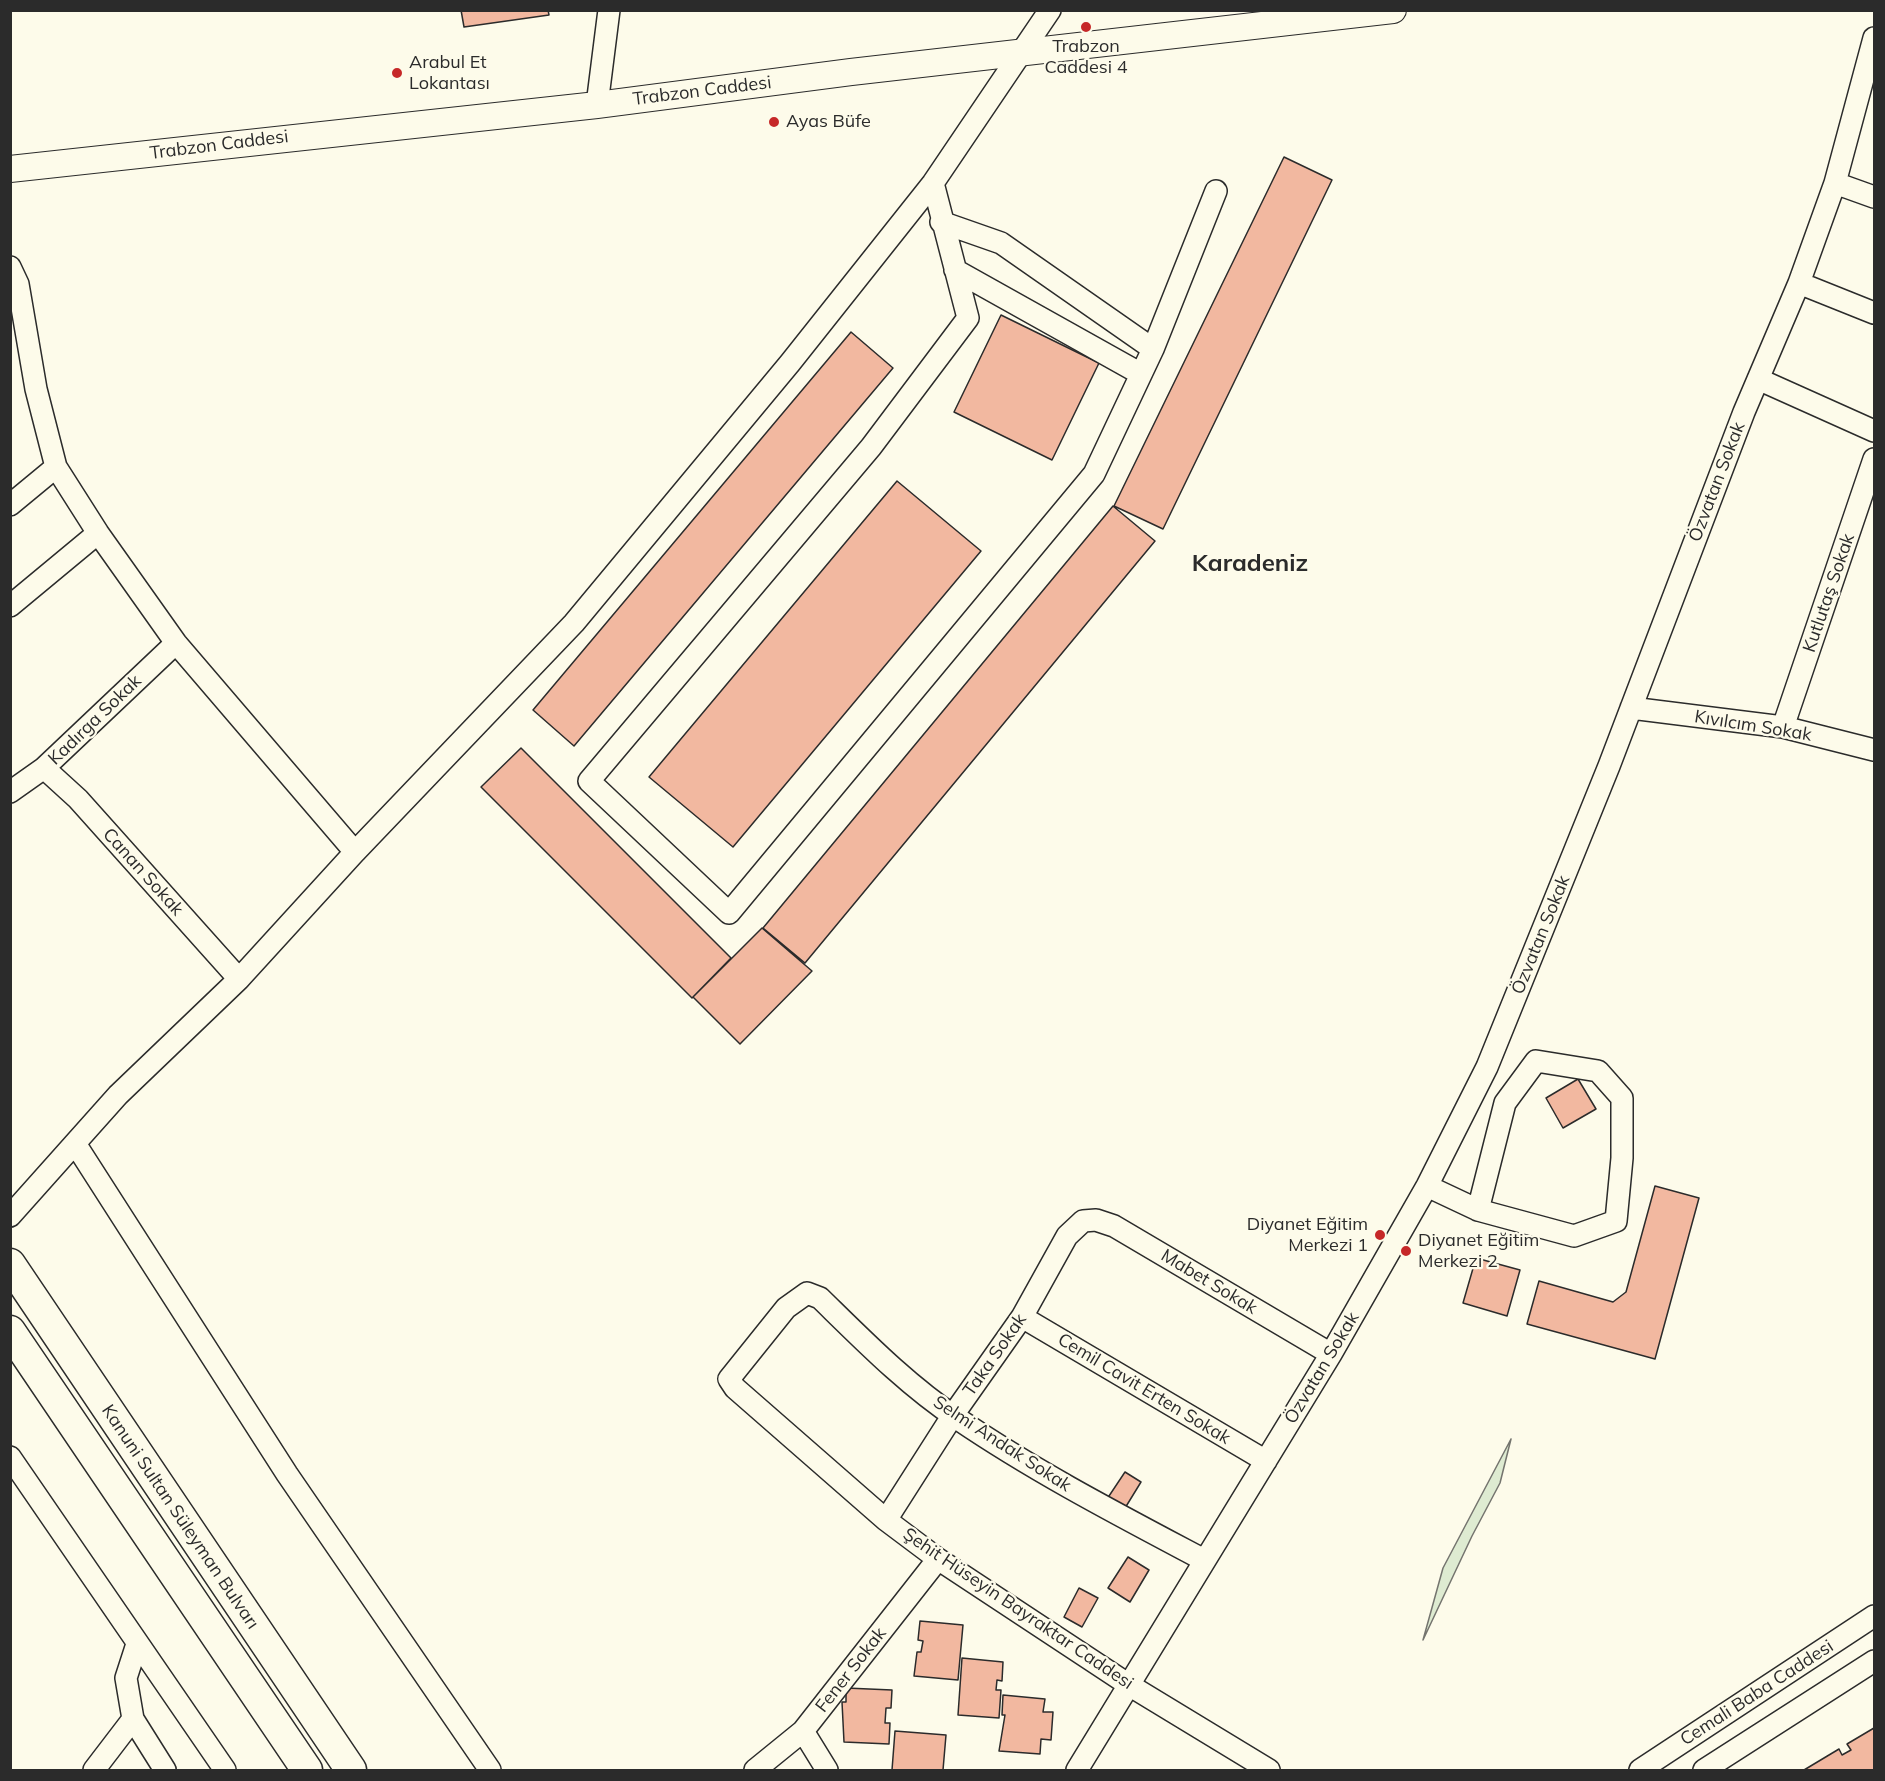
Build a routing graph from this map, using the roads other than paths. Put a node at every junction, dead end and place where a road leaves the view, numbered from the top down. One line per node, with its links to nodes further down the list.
1 (609, 10): 6 (street)
2 (1050, 10): 5 (street)
3 (1393, 10): 5 (main road, Trabzon Caddesi)
4 (1875, 38): 9 (street, Özvatan Sokak)
5 (1018, 55): 6 (main road, Trabzon Caddesi); 8 (street)
6 (597, 105): 7 (main road, Trabzon Caddesi)
7 (10, 169)
8 (933, 183): 12 (street); 32 (street)
9 (1835, 183): 11 (street); 15 (street, Özvatan Sokak)
10 (1216, 191): 17 (street)
11 (1875, 197)
12 (941, 222): 14 (street); 17 (street)
13 (10, 267): 22 (street)
14 (955, 270): 18 (street); 18 (street)
15 (1799, 283): 16 (street); 19 (street, Özvatan Sokak)
16 (1875, 313)
17 (1153, 349): 18 (street)
18 (1142, 374)
19 (1758, 379): 20 (street); 27 (street, Özvatan Sokak)
20 (1875, 431)
21 (1875, 459): 28 (street, Kutlutaş Sokak)
22 (56, 467): 23 (street); 24 (street)
23 (10, 505)
24 (98, 533): 25 (street); 26 (street)
25 (10, 606)
26 (176, 643): 30 (street, Kadırga Sokak); 32 (street)
27 (1631, 708): 28 (street, Kıvılcım Sokak); 35 (street, Özvatan Sokak)
28 (1783, 727): 29 (street, Kıvılcım Sokak)
29 (1875, 750)
30 (44, 768): 31 (street, Kadırga Sokak); 33 (street, Canan Sokak)
31 (10, 792)
32 (355, 852): 33 (street)
33 (239, 978): 34 (street)
34 (76, 1145): 37 (street); 61 (street)
35 (1427, 1185): 36 (street); 43 (street, Özvatan Sokak)
36 (1478, 1210): 36 (street)
37 (10, 1216)
38 (1083, 1221): 41 (street, Taka Sokak); 43 (street, Mabet Sokak)
39 (10, 1264): 60 (highway, Kanuni Sultan Süleyman Bulvarı)
40 (820, 1298): 44 (street, Selmi Andak Sokak); 47 (street, Şehit Hüseyin Bayraktar Caddesi)
41 (1022, 1317): 44 (street, Taka Sokak); 46 (street, Cemil Cavit Erten Sokak)
42 (10, 1331): 59 (highway, Kanuni Sultan Süleyman Bulvarı)
43 (1331, 1354): 46 (street, Özvatan Sokak)
44 (953, 1416): 47 (street, Taka Sokak); 49 (street, Selmi Andak Sokak)
45 (10, 1457): 51 (street)
46 (1266, 1461): 49 (street, Özvatan Sokak)
47 (886, 1520): 48 (street, Şehit Hüseyin Bayraktar Caddesi)
48 (938, 1560): 53 (street, Şehit Hüseyin Bayraktar Caddesi); 55 (street, Fener Sokak)
49 (1204, 1560): 53 (street, Özvatan Sokak)
50 (1875, 1616): 66 (street, Cemali Baba Caddesi)
51 (137, 1644): 54 (street); 58 (street)
52 (1875, 1661): 67 (street, Cemali Baba Caddesi)
53 (1130, 1685): 64 (street, Özvatan Sokak); 65 (street, Şehit Hüseyin Bayraktar Caddesi)
54 (133, 1719): 56 (street); 57 (street)
55 (803, 1731): 62 (street, Fener Sokak); 63 (street)
56 (94, 1770)
57 (165, 1770)
58 (225, 1770)
59 (307, 1770)
60 (351, 1770)
61 (490, 1770)
62 (755, 1770)
63 (827, 1770)
64 (1077, 1770)
65 (1269, 1770)
66 (1640, 1770)
67 (1704, 1770)

